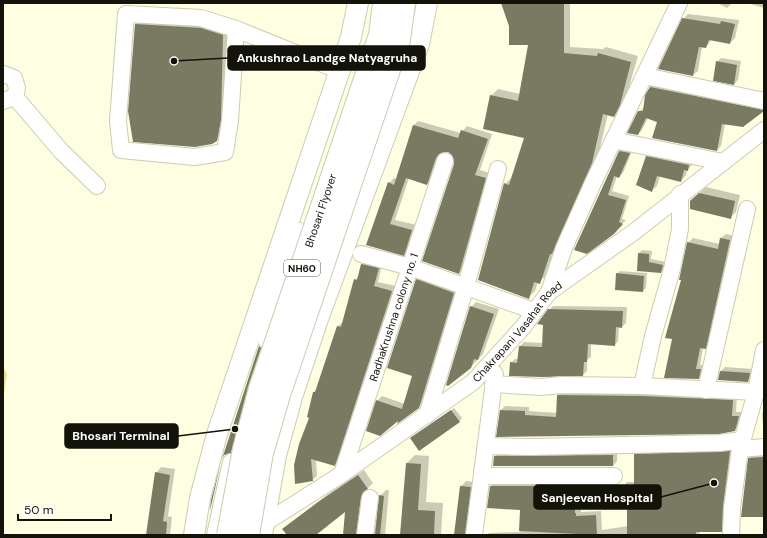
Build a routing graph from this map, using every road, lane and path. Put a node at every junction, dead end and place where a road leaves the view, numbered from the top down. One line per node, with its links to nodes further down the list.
1 (358, 3): 8 (main road)
2 (384, 3): 44 (highway, Bhosari Flyover / NH60, bridge)
3 (404, 3): 41 (highway, Bhosari Flyover / NH60, bridge)
4 (426, 3): 22 (main road)
5 (679, 3): 10 (street)
6 (126, 9): 7 (street); 7 (street)
7 (236, 29): 8 (street)
8 (340, 71): 21 (main road)
9 (3, 74): 11 (street)
10 (645, 76): 12 (street); 14 (street)
11 (9, 99): 18 (street)
12 (764, 101)
13 (764, 130): 16 (street, Chakrapani Vasahat Road)
14 (614, 140): 16 (street); 25 (street)
15 (445, 161): 23 (street, RadhaKrushna colony no. 1)
16 (723, 162): 19 (street, Chakrapani Vasahat Road)
17 (498, 169): 24 (street)
18 (96, 186)
19 (680, 194): 25 (street, Chakrapani Vasahat Road); 30 (street)
20 (747, 208): 31 (street)
21 (294, 229): 22 (main road); 42 (main road); 43 (street)
22 (353, 250): 23 (street); 41 (main road)
23 (410, 267): 24 (street); 37 (street, RadhaKrushna colony no. 1)
24 (466, 286): 26 (street); 33 (street)
25 (549, 292): 26 (street, Chakrapani Vasahat Road)
26 (534, 311): 28 (street, Chakrapani Vasahat Road)
27 (764, 350): 32 (street)
28 (498, 354): 29 (street); 33 (street, Chakrapani Vasahat Road)
29 (493, 384): 30 (street); 35 (street)
30 (642, 386): 31 (street)
31 (706, 390): 32 (street)
32 (760, 391): 34 (street)
33 (427, 415): 37 (street, Chakrapani Vasahat Road)
34 (741, 445): 35 (street); 36 (street); 48 (street)
35 (486, 446): 38 (street)
36 (764, 447)
37 (342, 474): 41 (street, Chakrapani Vasahat Road)
38 (482, 476): 39 (street); 47 (street)
39 (614, 476)
40 (370, 498): 46 (street)
41 (258, 532): 45 (street, Chakrapani Vasahat Road)
42 (194, 535)
43 (215, 535)
44 (228, 535)
45 (243, 535)
46 (365, 535)
47 (474, 535)
48 (731, 535)

